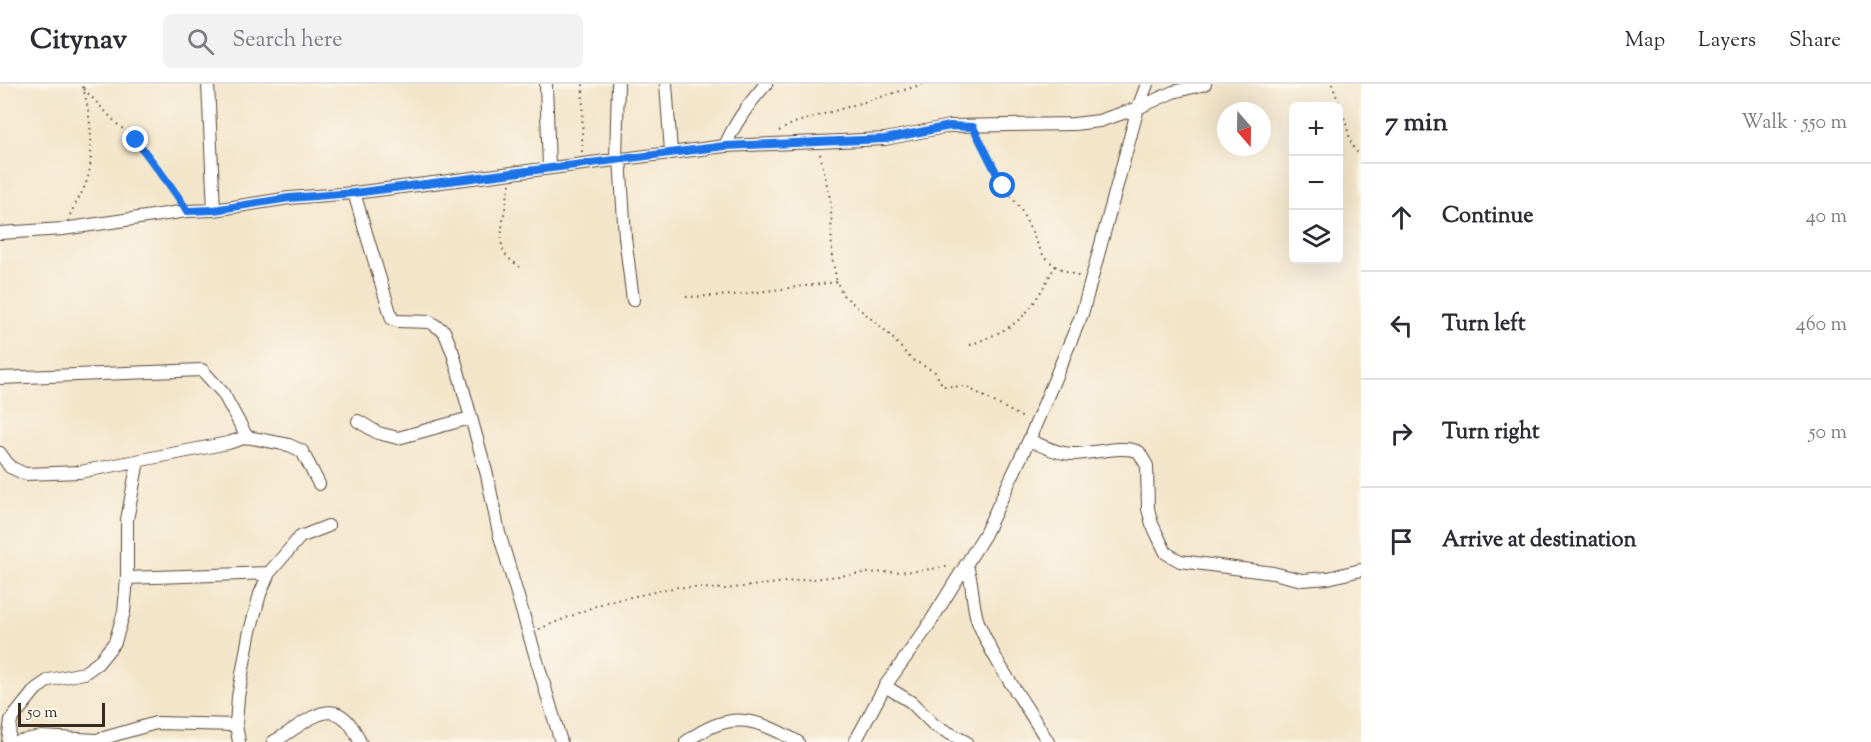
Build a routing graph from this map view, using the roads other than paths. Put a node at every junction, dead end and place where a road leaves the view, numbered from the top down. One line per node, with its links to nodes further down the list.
1 (208, 84): 14 (street)
2 (546, 84): 12 (street)
3 (618, 84): 11 (street)
4 (666, 84): 10 (street)
5 (766, 84): 9 (street)
6 (1147, 84): 8 (street)
7 (1204, 84): 8 (street)
8 (1138, 108): 9 (street); 22 (street)
9 (725, 146): 10 (street)
10 (670, 152): 11 (street)
11 (618, 159): 12 (street); 16 (street)
12 (549, 167): 13 (street)
13 (354, 193): 14 (street); 19 (street)
14 (214, 210): 15 (street)
15 (0, 233)
16 (633, 300)
17 (1, 378): 18 (street); 21 (street)
18 (0, 391)
19 (470, 418): 20 (street); 38 (street)
20 (358, 421)
21 (247, 437): 24 (street); 25 (street)
22 (1029, 440): 27 (street); 28 (street)
23 (0, 453): 24 (street)
24 (138, 461): 30 (street)
25 (319, 484)
26 (328, 526): 29 (street)
27 (966, 564): 31 (street); 43 (street)
28 (1361, 570)
29 (269, 573): 30 (street); 32 (street)
30 (127, 578): 33 (street)
31 (885, 686): 41 (street); 42 (street)
32 (236, 725): 34 (street); 35 (street)
33 (8, 742)
34 (16, 742)
35 (239, 742)
36 (273, 742): 37 (street)
37 (360, 742)
38 (561, 742)
39 (686, 742): 40 (street)
40 (798, 742)
41 (855, 742)
42 (966, 742)
43 (1048, 742)

